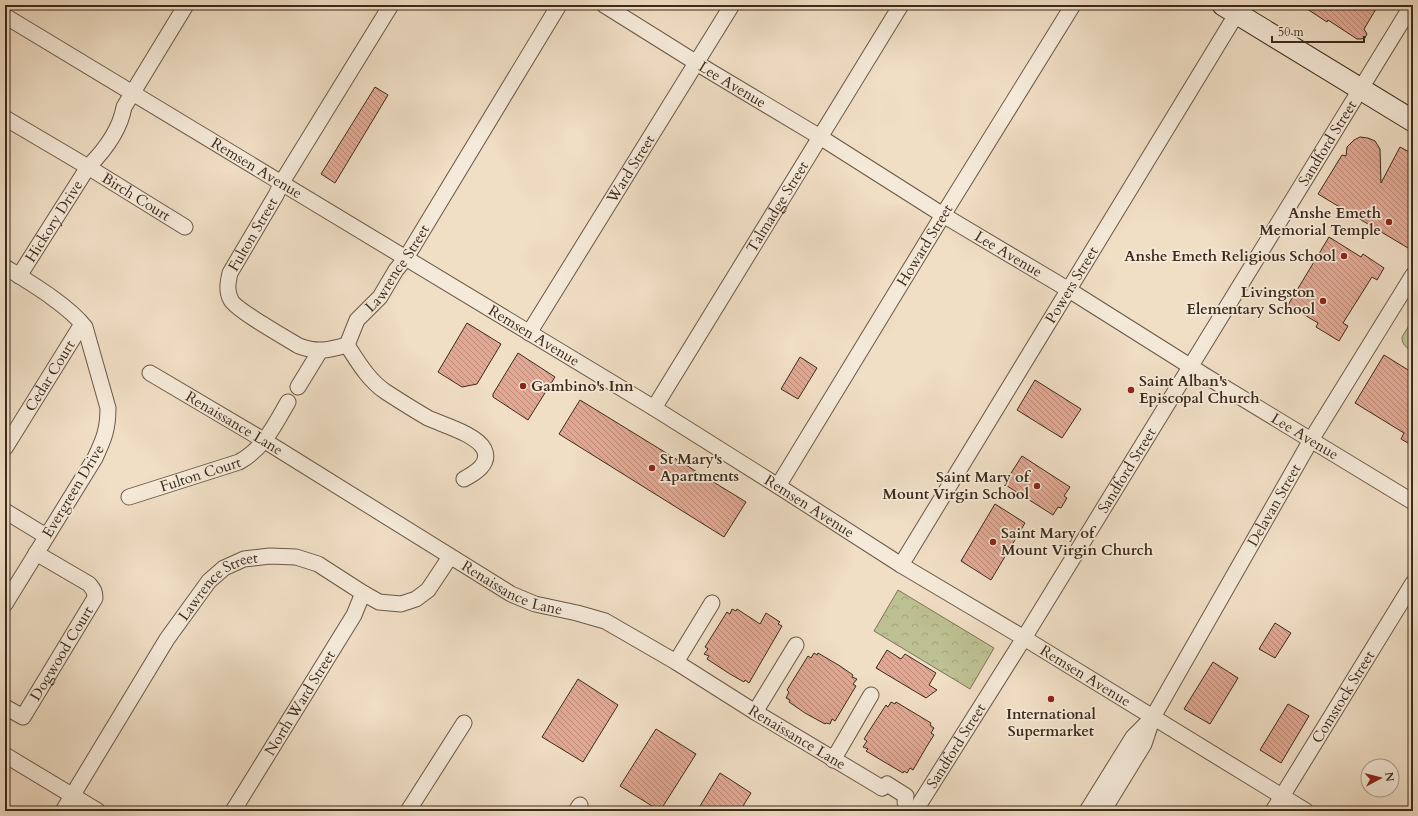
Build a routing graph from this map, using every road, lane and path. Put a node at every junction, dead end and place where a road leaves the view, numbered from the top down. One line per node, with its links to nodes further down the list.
1 (186, 5): 13 (street, Hickory Drive)
2 (391, 5): 18 (street, Fulton Street)
3 (558, 5): 21 (street, Lawrence Street)
4 (604, 5): 11 (street, Lee Avenue)
5 (732, 5): 11 (street, Ward Street)
6 (901, 5): 16 (street, Talmadge Street)
7 (1073, 5): 19 (street, Howard Street)
8 (1412, 5): 12 (street, Sandford Street)
9 (1234, 8): 12 (main road); 25 (street, Powers Street)
10 (5, 16): 13 (street, Remsen Avenue)
11 (696, 63): 16 (street, Lee Avenue); 27 (street, Ward Street)
12 (1360, 89): 15 (main road); 30 (street, Sandford Street)
13 (132, 93): 17 (street, Hickory Drive); 18 (street, Remsen Avenue)
14 (5, 118): 17 (street, Birch Court)
15 (1413, 121)
16 (820, 137): 19 (street, Lee Avenue); 34 (street, Talmadge Street)
17 (88, 167): 20 (street, Birch Court); 24 (street, Hickory Drive)
18 (282, 182): 21 (street, Remsen Avenue); 29 (street, Fulton Street)
19 (943, 215): 25 (street, Lee Avenue); 39 (street, Howard Street)
20 (185, 227)
21 (406, 258): 27 (street, Remsen Avenue); 28 (street, Lawrence Street)
22 (5, 267): 24 (street, Evergreen Drive)
23 (1413, 275): 35 (street, Delavan Street)
24 (19, 276): 26 (street, Evergreen Drive)
25 (1069, 290): 30 (street, Lee Avenue); 46 (street, Powers Street)
26 (82, 324): 37 (street, Cedar Court); 43 (street, Evergreen Drive)
27 (529, 333): 34 (street, Remsen Avenue)
28 (347, 345): 29 (street); 38 (street)
29 (320, 351): 32 (street)
30 (1191, 366): 35 (street, Lee Avenue); 51 (street, Sandford Street)
31 (150, 373): 36 (street, Renaissance Lane)
32 (298, 388)
33 (288, 402): 36 (street)
34 (654, 408): 39 (street, Remsen Avenue)
35 (1311, 440): 41 (street, Lee Avenue); 57 (street, Delavan Street)
36 (265, 441): 40 (street, Fulton Court); 45 (street, Renaissance Lane)
37 (5, 448)
38 (464, 479)
39 (778, 486): 46 (street, Remsen Avenue)
40 (129, 497)
41 (1413, 502)
42 (5, 511): 43 (street)
43 (46, 536): 44 (street, Evergreen Drive)
44 (36, 553): 50 (street, Evergreen Drive); 55 (street, Dogwood Court)
45 (450, 557): 48 (street, Lawrence Street); 53 (street, Renaissance Lane)
46 (901, 565): 51 (street, Remsen Avenue)
47 (1413, 583): 62 (street, Comstock Street)
48 (363, 593): 61 (street, Lawrence Street); 66 (street, North Ward Street)
49 (712, 603): 53 (street)
50 (5, 604)
51 (1024, 638): 57 (street, Remsen Avenue); 63 (street, Sandford Street)
52 (796, 645): 56 (street)
53 (676, 662): 56 (street, Renaissance Lane)
54 (871, 695): 60 (street)
55 (5, 707)
56 (755, 712): 60 (street, Renaissance Lane)
57 (1154, 717): 62 (street, Remsen Avenue); 68 (street, Delavan Street); 69 (street, Delavan Street)
58 (464, 723): 67 (street)
59 (5, 755): 61 (street)
60 (833, 760): 63 (street, Renaissance Lane)
61 (72, 794): 64 (street, Lawrence Street); 65 (street)
62 (1282, 796): 70 (street, Comstock Street); 71 (street, Remsen Avenue)
63 (912, 807)
64 (63, 811)
65 (98, 811)
66 (234, 811)
67 (408, 811)
68 (1087, 811)
69 (1103, 811)
70 (1274, 811)
71 (1306, 811)

